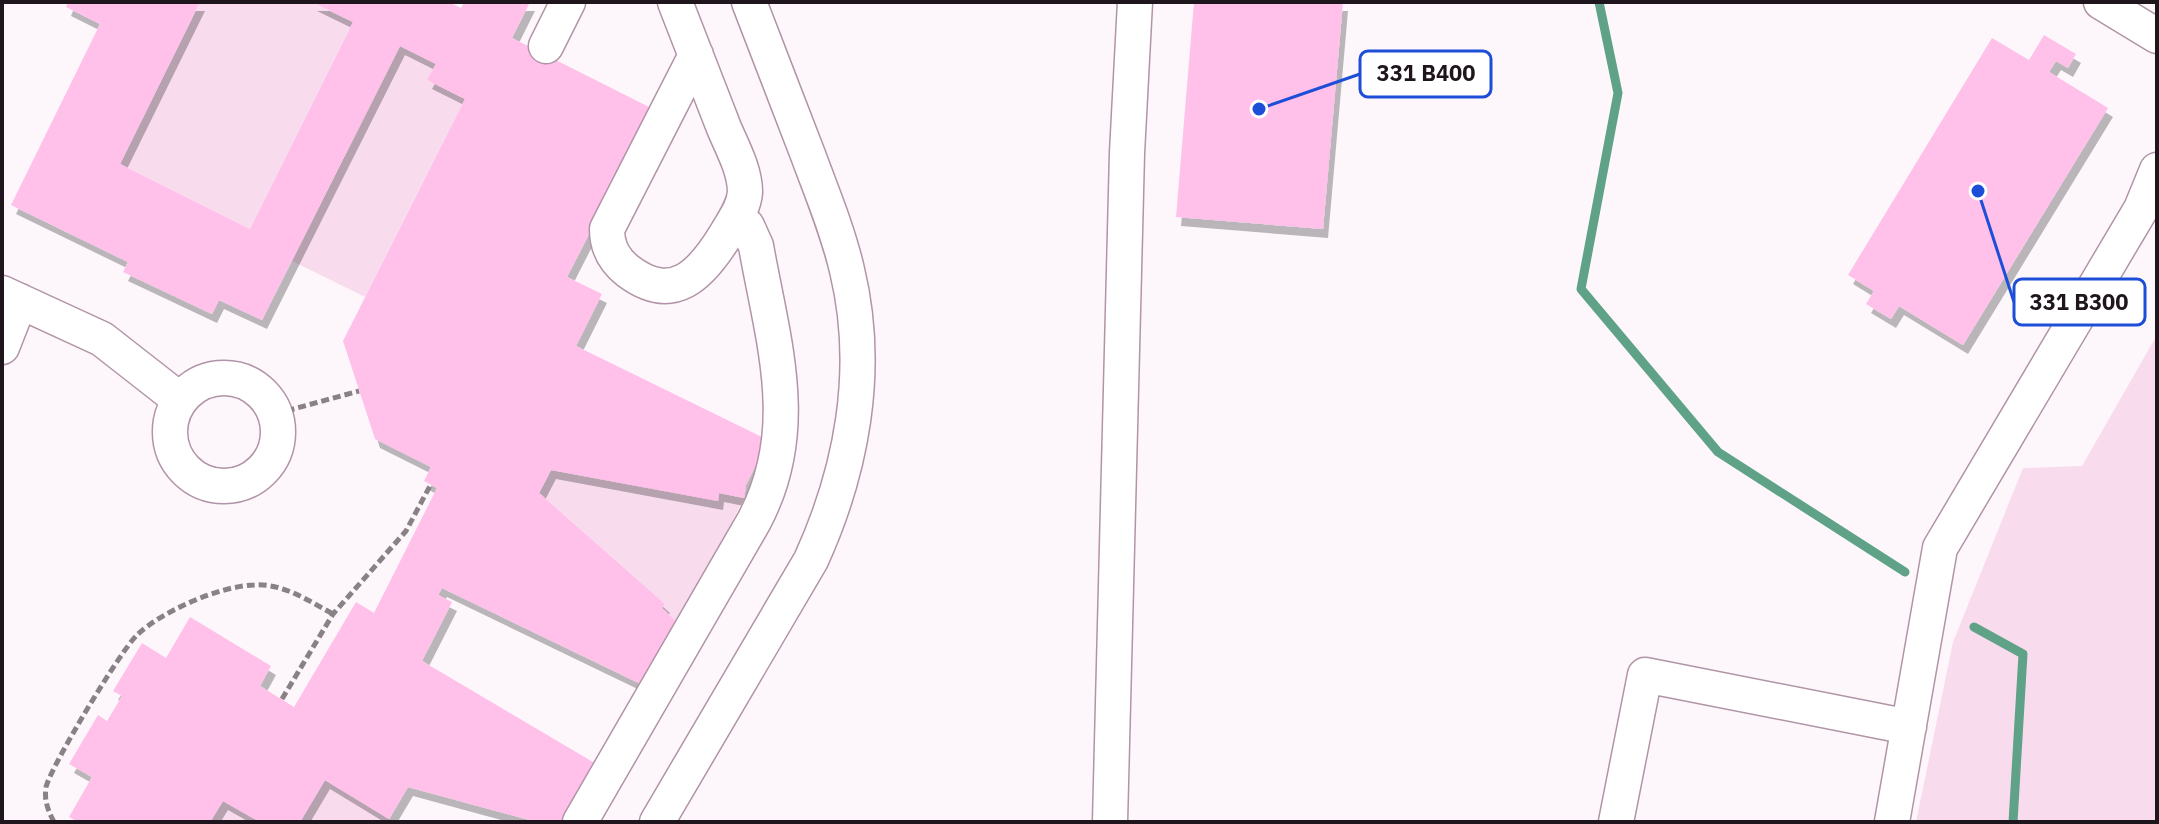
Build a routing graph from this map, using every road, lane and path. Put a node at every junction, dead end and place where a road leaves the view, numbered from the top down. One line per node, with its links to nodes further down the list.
1 (568, 2): 7 (lane)
2 (675, 2): 8 (lane)
3 (749, 2): 22 (lane)
4 (1135, 2): 23 (lane)
5 (2101, 2): 6 (lane)
6 (2157, 36)
7 (546, 46)
8 (696, 55): 10 (lane); 10 (lane)
9 (2157, 170): 19 (lane)
10 (736, 218): 21 (lane)
11 (11, 297): 12 (lane); 14 (lane)
12 (2, 347)
13 (359, 391): 15 (path)
14 (180, 400): 15 (lane); 15 (lane)
15 (275, 414)
16 (431, 484): 17 (path)
17 (333, 614): 18 (path); 20 (path)
18 (282, 699)
19 (1909, 727): 24 (lane); 25 (lane)
20 (54, 822)
21 (580, 822)
22 (657, 822)
23 (1110, 822)
24 (1616, 822)
25 (1892, 822)

